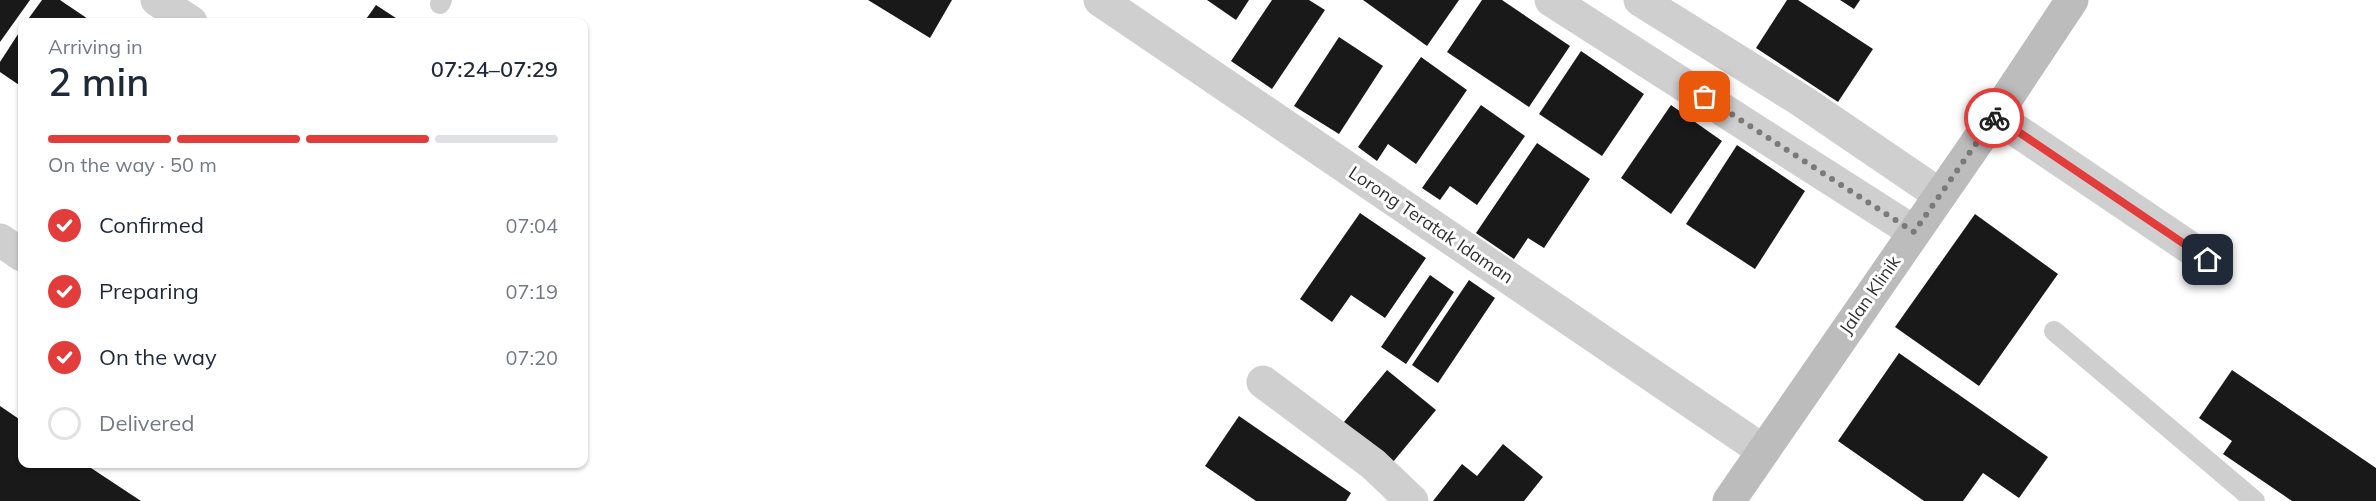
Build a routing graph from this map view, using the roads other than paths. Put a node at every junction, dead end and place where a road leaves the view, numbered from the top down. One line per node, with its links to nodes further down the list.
1 (157, 0): 6 (street)
2 (1100, 0): 15 (street, Lorong Teratak Idaman)
3 (1551, 0): 9 (street)
4 (1640, 0): 8 (street)
5 (2072, 0): 7 (street, Jalan Klinik)
6 (185, 18)
7 (1995, 116): 8 (street, Jalan Klinik); 12 (street)
8 (1940, 195): 9 (street, Jalan Klinik)
9 (1914, 232): 15 (street, Jalan Klinik)
10 (0, 240): 11 (street)
11 (18, 252)
12 (2208, 260)
13 (2054, 331): 18 (lane)
14 (1263, 382): 16 (street)
15 (1762, 450): 17 (street, Jalan Klinik)
16 (1412, 501)
17 (1729, 501)
18 (2255, 501)

